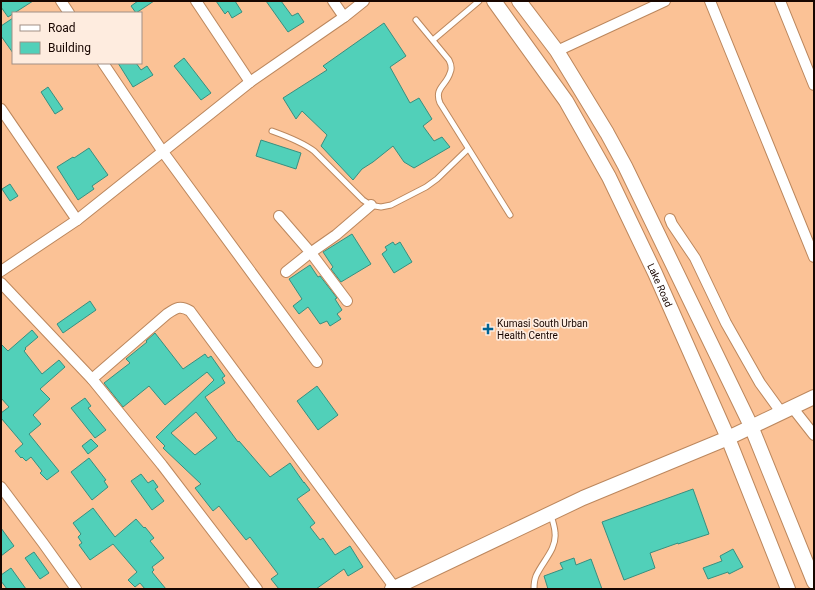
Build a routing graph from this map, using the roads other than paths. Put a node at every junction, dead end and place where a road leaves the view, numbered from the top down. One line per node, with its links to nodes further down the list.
1 (61, 1): 11 (street)
2 (196, 1): 17 (street)
3 (333, 1): 12 (street)
4 (364, 1): 12 (street)
5 (479, 1): 14 (lane)
6 (494, 1): 40 (main road, Lake Road)
7 (518, 1): 15 (main road, Lake Road)
8 (665, 1): 15 (street)
9 (710, 1): 29 (street)
10 (780, 1): 18 (street)
11 (68, 12)
12 (344, 17): 17 (street)
13 (416, 20): 14 (lane)
14 (433, 40): 21 (lane)
15 (557, 51): 38 (main road, Lake Road)
16 (104, 64): 22 (street)
17 (250, 82): 22 (street)
18 (814, 85)
19 (1, 109): 27 (street)
20 (272, 131): 23 (lane)
21 (468, 148): 23 (lane); 25 (lane)
22 (163, 152): 27 (street); 34 (street)
23 (371, 205): 28 (street)
24 (279, 216): 28 (street)
25 (510, 216)
26 (670, 219): 37 (street)
27 (76, 220): 30 (street)
28 (311, 253): 31 (street); 33 (street)
29 (814, 257)
30 (1, 271)
31 (286, 272)
32 (1, 283): 35 (street)
33 (347, 301)
34 (317, 362)
35 (92, 379): 44 (street); 46 (street)
36 (814, 397): 37 (main road)
37 (786, 409): 38 (main road); 39 (street)
38 (751, 426): 40 (main road); 43 (main road, Lake Road)
39 (814, 435)
40 (728, 438): 42 (main road); 48 (main road, Lake Road)
41 (1, 487): 45 (street)
42 (551, 513): 44 (main road); 47 (lane)
43 (814, 582)
44 (394, 588)
45 (76, 589)
46 (257, 589)
47 (534, 589)
48 (788, 589)

